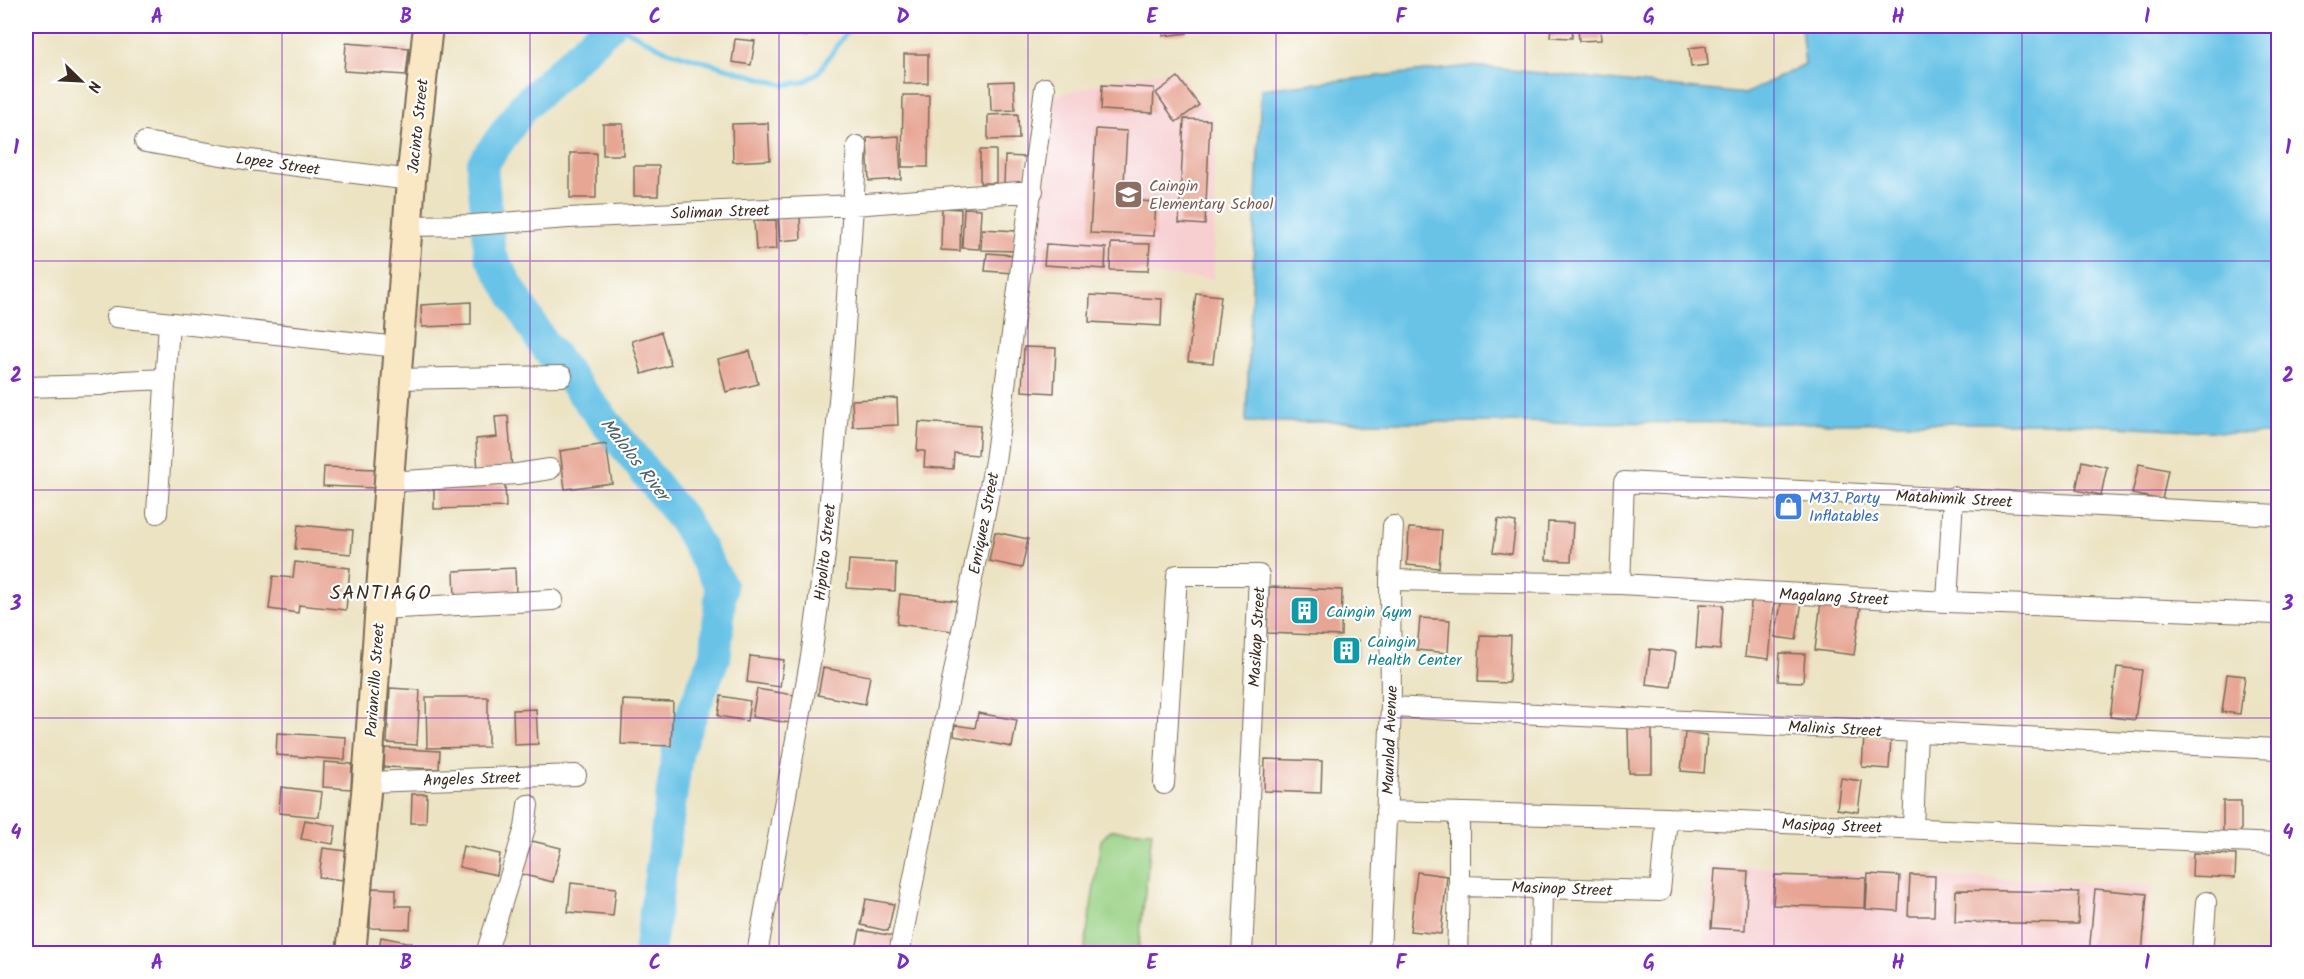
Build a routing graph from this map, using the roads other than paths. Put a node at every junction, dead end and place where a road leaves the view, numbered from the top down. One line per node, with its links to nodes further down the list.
1 (428, 26): 5 (main road, Jacinto Street)
2 (1045, 88): 6 (street, Enriquez Street)
3 (145, 142): 5 (street, Lopez Street)
4 (857, 146): 7 (street, Hipolito Street)
5 (411, 180): 8 (main road, Jacinto Street)
6 (1033, 191): 7 (street, Soliman Street); 46 (street, Enriquez Street)
7 (854, 205): 8 (street, Soliman Street); 45 (street, Hipolito Street)
8 (407, 226): 11 (main road, Pariancillo Street)
9 (116, 317): 10 (street)
10 (169, 323): 11 (street); 13 (street)
11 (398, 348): 14 (main road, Pariancillo Street)
12 (562, 376): 14 (street)
13 (166, 379): 15 (street); 19 (street)
14 (396, 379): 17 (main road, Pariancillo Street)
15 (26, 387)
16 (550, 469): 17 (street)
17 (388, 482): 26 (main road, Pariancillo Street)
18 (1953, 497): 20 (street, Matahimik Street); 23 (street, Matahimik Street); 25 (street)
19 (158, 513)
20 (2278, 515)
21 (1393, 526): 22 (street, Maunlad Avenue)
22 (1390, 580): 23 (street, Magalang Street); 28 (street, Maunlad Avenue)
23 (1620, 584): 25 (street, Magalang Street)
24 (553, 600): 26 (street)
25 (1947, 602): 27 (street, Magalang Street)
26 (379, 609): 32 (main road, Pariancillo Street)
27 (2278, 614)
28 (1391, 707): 29 (street, Malinis Street); 35 (street, Maunlad Avenue)
29 (1917, 732): 30 (street, Malinis Street); 38 (street)
30 (2278, 749)
31 (576, 775): 34 (street, Angeles Street)
32 (367, 782): 34 (street, Angeles Street); 43 (main road, Pariancillo Street)
33 (1164, 784): 47 (street, Masikap Street)
34 (529, 791): 44 (street)
35 (1386, 811): 36 (street, Masipag Street); 48 (street, Maunlad Avenue)
36 (1459, 814): 37 (street, Masipag Street); 40 (street)
37 (1667, 818): 38 (street, Masipag Street); 41 (street, Masinop Street)
38 (1913, 828): 39 (street, Masipag Street)
39 (2278, 844)
40 (1459, 885): 41 (street, Masinop Street); 49 (street)
41 (1542, 888): 50 (street)
42 (2206, 902): 51 (street)
43 (351, 954)
44 (486, 954)
45 (757, 954)
46 (899, 954)
47 (1242, 954)
48 (1380, 954)
49 (1457, 954)
50 (1540, 954)
51 (2202, 954)

